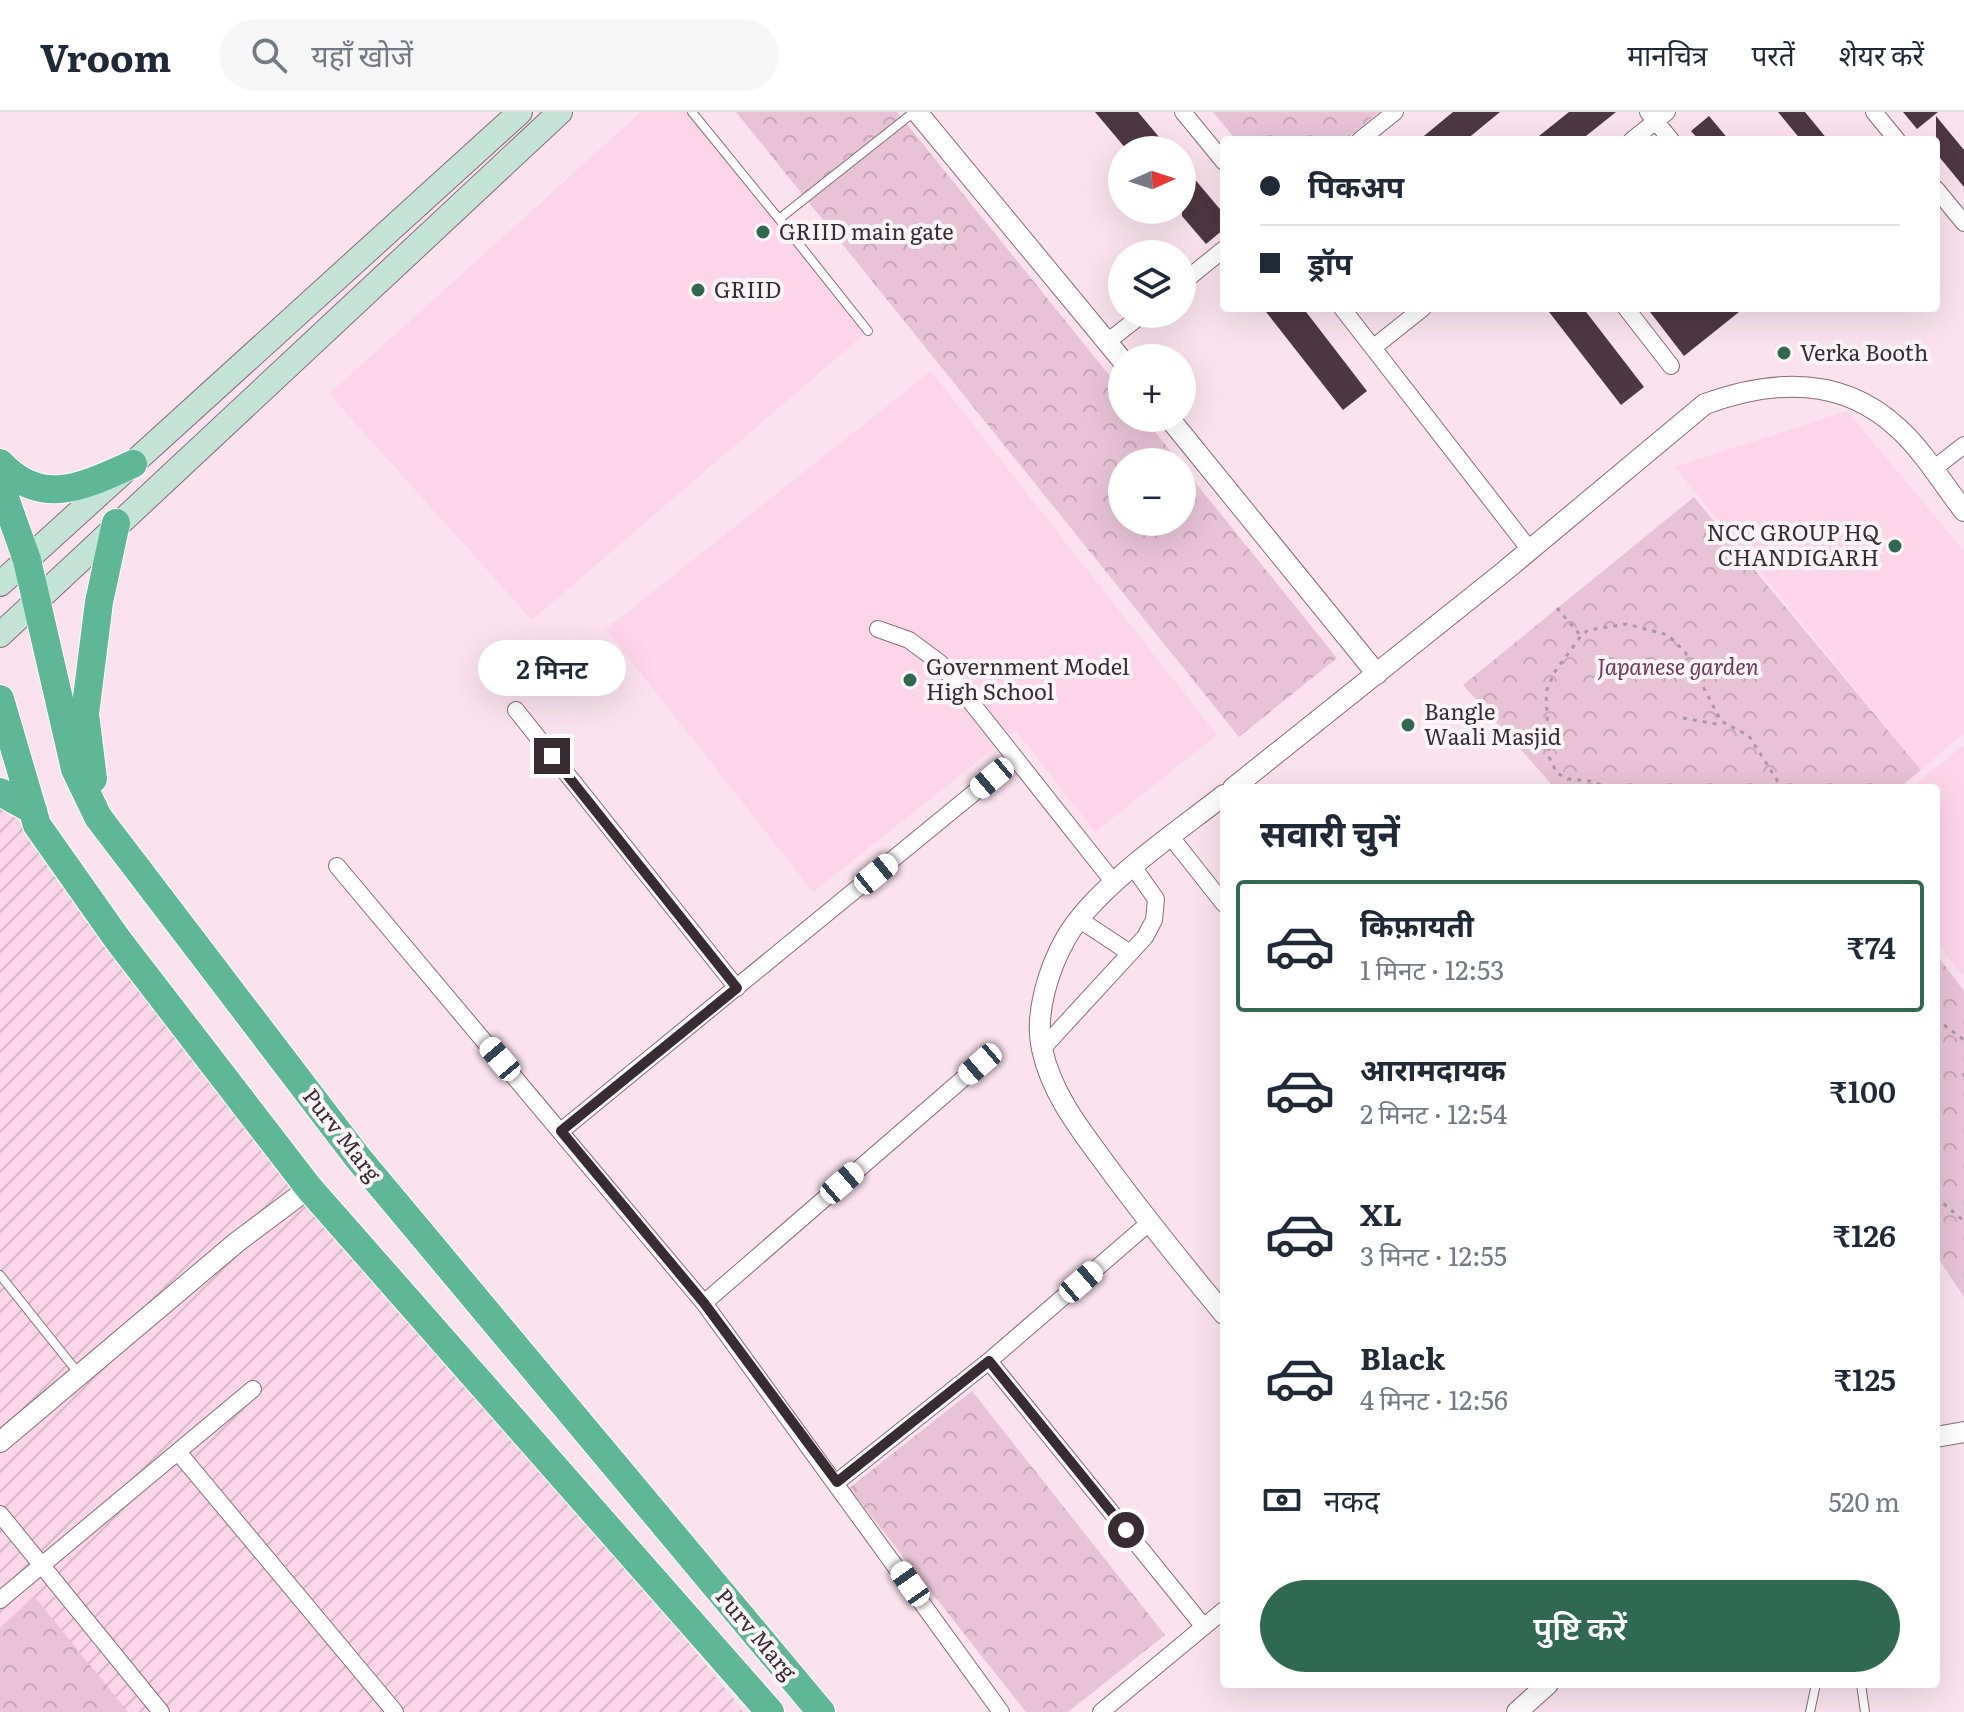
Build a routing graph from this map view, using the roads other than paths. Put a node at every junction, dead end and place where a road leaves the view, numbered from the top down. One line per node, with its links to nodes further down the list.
1 (520, 112): 30 (main road)
2 (560, 112): 34 (main road)
3 (692, 112): 15 (lane)
4 (916, 112): 15 (lane); 24 (street)
5 (1183, 112): 13 (street)
6 (1395, 112): 9 (street)
7 (1874, 112): 12 (street)
8 (1657, 115): 10 (street); 11 (street)
9 (1365, 136)
10 (1636, 136)
11 (1669, 136)
12 (1894, 136)
13 (1220, 157)
14 (1940, 194): 16 (street)
15 (779, 219): 23 (lane)
16 (1964, 223)
17 (1220, 252): 18 (street)
18 (1196, 272)
19 (1345, 312): 25 (street)
20 (1418, 312): 25 (street)
21 (1629, 312): 26 (street)
22 (1125, 328): 24 (street)
23 (868, 331)
24 (1107, 342)
25 (1374, 347): 35 (street)
26 (1671, 366)
27 (1180, 432): 41 (street)
28 (1964, 445): 31 (street)
29 (0, 463): 30 (highway)
30 (133, 464): 36 (main road)
31 (1932, 470): 33 (street); 35 (street)
32 (0, 484): 36 (highway, Purv Marg)
33 (1964, 511)
34 (116, 523): 38 (main road); 49 (highway)
35 (1530, 550): 41 (street)
36 (27, 560): 37 (main road); 38 (highway, Purv Marg)
37 (0, 584)
38 (35, 602): 40 (main road); 49 (highway, Purv Marg)
39 (878, 629): 53 (street)
40 (0, 635)
41 (1377, 674): 45 (street)
42 (0, 699): 48 (highway, Purv Marg)
43 (516, 710): 57 (street)
44 (992, 778): 57 (street)
45 (1238, 784)
46 (0, 792): 48 (highway)
47 (1220, 798): 50 (street)
48 (33, 810): 61 (highway, Purv Marg)
49 (98, 817): 85 (highway, Purv Marg)
50 (1171, 837): 52 (street); 54 (street)
51 (337, 866): 60 (street)
52 (1134, 868): 53 (street); 56 (street)
53 (1115, 884): 55 (street)
54 (1220, 899)
55 (1080, 920): 56 (street); 58 (street)
56 (1130, 953): 58 (street)
57 (737, 988): 60 (street)
58 (1042, 1049): 62 (street)
59 (980, 1064): 64 (street)
60 (561, 1131): 64 (street)
61 (309, 1188): 67 (street); 84 (highway, Purv Marg)
62 (1149, 1223): 65 (street); 66 (street)
63 (0, 1275): 67 (lane)
64 (704, 1303): 73 (street)
65 (1220, 1309)
66 (989, 1361): 73 (street); 78 (street)
67 (79, 1374): 71 (street)
68 (253, 1389): 72 (street)
69 (1964, 1432): 70 (street)
70 (1940, 1436)
71 (0, 1442)
72 (178, 1452): 75 (street); 83 (street)
73 (837, 1482): 86 (street)
74 (0, 1514): 75 (street)
75 (40, 1563): 76 (street); 82 (street)
76 (0, 1600)
77 (1220, 1613): 78 (street)
78 (1204, 1627): 87 (street)
79 (1536, 1688): 88 (street)
80 (1815, 1688): 89 (lane)
81 (1862, 1688): 90 (lane)
82 (161, 1712)
83 (395, 1712)
84 (770, 1712)
85 (821, 1712)
86 (1001, 1712)
87 (1101, 1712)
88 (1517, 1712)
89 (1810, 1712)
90 (1865, 1712)

